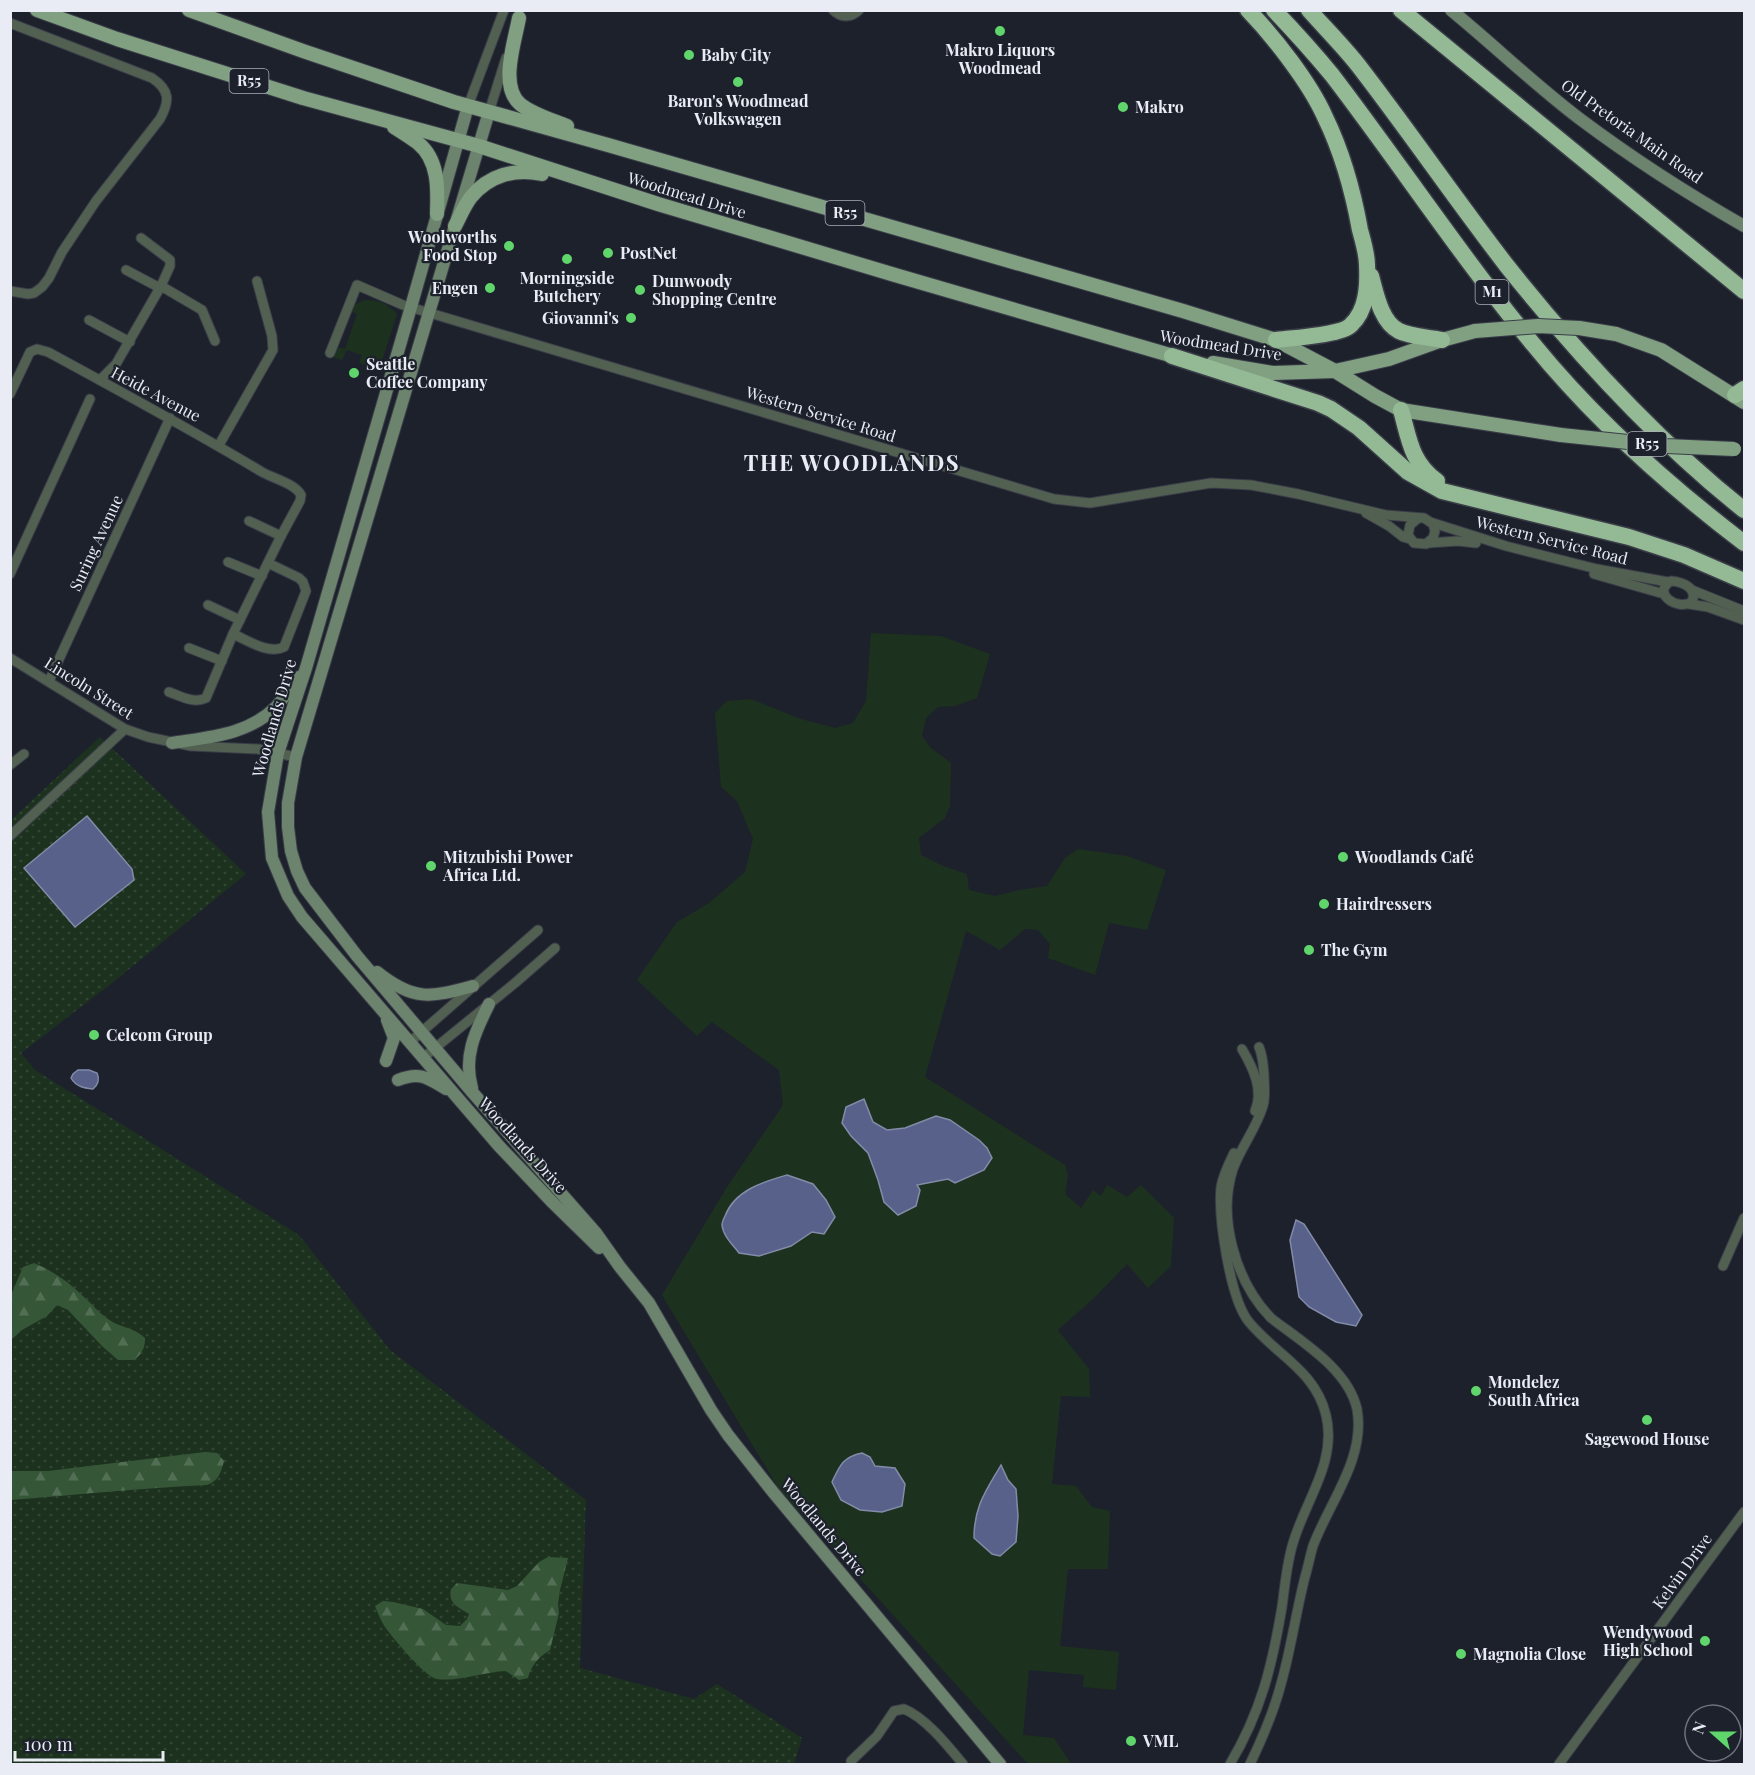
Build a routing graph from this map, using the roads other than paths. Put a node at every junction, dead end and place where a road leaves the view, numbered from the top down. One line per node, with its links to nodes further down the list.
1 (37, 10): 15 (main road, Woodmead Drive / R55)
2 (189, 10): 13 (main road, Woodmead Drive / R55)
3 (504, 10): 13 (street)
4 (833, 10): 5 (street)
5 (859, 10)
6 (1248, 10): 24 (highway)
7 (1274, 10): 57 (highway, M1)
8 (1309, 10): 50 (highway, M1)
9 (1401, 10): 29 (highway)
10 (1451, 10): 22 (main road, Old Pretoria Main Road)
11 (521, 14): 14 (street); 17 (main road)
12 (10, 23): 28 (street)
13 (468, 106): 14 (main road, Woodmead Drive / R55); 16 (main road, Woodlands Drive)
14 (489, 112): 17 (main road, Woodmead Drive / R55); 18 (main road, Woodlands Drive)
15 (380, 118): 16 (main road, Woodmead Drive / R55); 20 (main road)
16 (457, 141): 18 (main road, Woodmead Drive / R55); 20 (main road, Woodlands Drive)
17 (608, 145): 33 (main road, Woodmead Drive / R55)
18 (479, 146): 19 (main road, Woodmead Drive / R55); 21 (main road, Woodlands Drive)
19 (611, 189): 21 (main road); 38 (main road, Woodmead Drive / R55)
20 (437, 214): 30 (main road, Woodlands Drive)
21 (455, 226): 31 (main road, Woodlands Drive)
22 (1744, 226)
23 (141, 238): 27 (street)
24 (1367, 263): 33 (highway); 34 (highway)
25 (126, 270): 27 (street)
26 (256, 281): 46 (street)
27 (160, 287): 35 (street); 36 (street)
28 (10, 291)
29 (1744, 291)
30 (411, 307): 31 (street, Western Service Road); 37 (street, Western Service Road); 75 (main road, Woodlands Drive)
31 (428, 312): 49 (street, Western Service Road); 82 (main road, Woodlands Drive)
32 (89, 320): 36 (street)
33 (1276, 340): 39 (main road, Woodmead Drive / R55)
34 (1442, 340): 39 (main road, Woodmead Drive / R55); 42 (main road, Woodmead Drive / R55, bridge)
35 (215, 341)
36 (130, 342): 40 (street)
37 (330, 353)
38 (1172, 356): 39 (main road, Woodmead Drive / R55); 48 (highway)
39 (1335, 371): 44 (main road, Woodmead Drive / R55)
40 (100, 380): 41 (street, Heide Avenue); 45 (street, Heide Avenue)
41 (10, 394)
42 (1741, 395)
43 (90, 399): 60 (street)
44 (1401, 410): 47 (main road, Woodmead Drive / R55, bridge); 48 (highway)
45 (170, 418): 46 (street, Heide Avenue); 76 (street, Suring Avenue)
46 (219, 445): 54 (street, Heide Avenue)
47 (1739, 449)
48 (1478, 500): 62 (highway)
49 (1357, 508): 51 (street, Western Service Road); 55 (street, Western Service Road)
50 (1744, 510)
51 (1418, 519): 53 (street); 55 (street)
52 (249, 521): 54 (street)
53 (1430, 522): 56 (street); 63 (street, Western Service Road)
54 (281, 536): 59 (street)
55 (1410, 539): 56 (street)
56 (1428, 543): 65 (street, Western Service Road)
57 (1744, 543)
58 (228, 562): 61 (street)
59 (268, 563): 61 (street); 71 (street)
60 (10, 574)
61 (262, 576): 69 (street)
62 (1744, 581)
63 (1668, 582): 64 (street); 65 (street)
64 (1692, 590): 66 (street); 68 (street)
65 (1664, 594): 66 (street)
66 (1689, 604): 70 (street)
67 (208, 605): 69 (street)
68 (1744, 611)
69 (240, 620): 71 (street)
70 (1744, 620)
71 (233, 634): 74 (street)
72 (189, 648): 74 (street)
73 (10, 658): 76 (street, Lincoln Street)
74 (222, 661): 77 (street)
75 (306, 668): 79 (main road); 80 (main road, Woodlands Drive)
76 (49, 681): 78 (street, Lincoln Street)
77 (169, 692)
78 (125, 729): 79 (street, Lincoln Street); 84 (street)
79 (172, 743): 80 (street, Lincoln Street)
80 (278, 753): 82 (street, Lincoln Street); 90 (main road, Woodlands Drive)
81 (24, 754): 83 (street)
82 (296, 757): 87 (main road, Woodlands Drive)
83 (10, 765)
84 (10, 836)
85 (538, 930): 88 (street)
86 (555, 948): 89 (street)
87 (357, 956): 88 (main road); 91 (main road, Woodlands Drive)
88 (473, 987): 91 (street)
89 (489, 1004): 93 (street); 99 (main road)
90 (382, 1011): 92 (main road, Woodlands Drive); 97 (main road)
91 (422, 1032): 92 (street); 93 (main road, Woodlands Drive)
92 (411, 1042): 96 (main road, Woodlands Drive)
93 (435, 1047): 96 (street); 99 (main road, Woodlands Drive)
94 (1259, 1047): 109 (street)
95 (1242, 1049): 108 (street)
96 (424, 1057): 100 (main road, Woodlands Drive)
97 (386, 1061)
98 (398, 1080): 100 (main road)
99 (473, 1093): 103 (main road, Woodlands Drive)
100 (457, 1096): 103 (main road, Woodlands Drive)
101 (1744, 1218): 102 (street)
102 (1723, 1266)
103 (620, 1267): 107 (main road, Woodlands Drive)
104 (1744, 1512): 110 (street, Kelvin Drive)
105 (850, 1761): 106 (street)
106 (963, 1764)
107 (1000, 1764)
108 (1230, 1764)
109 (1250, 1764)
110 (1559, 1764)

